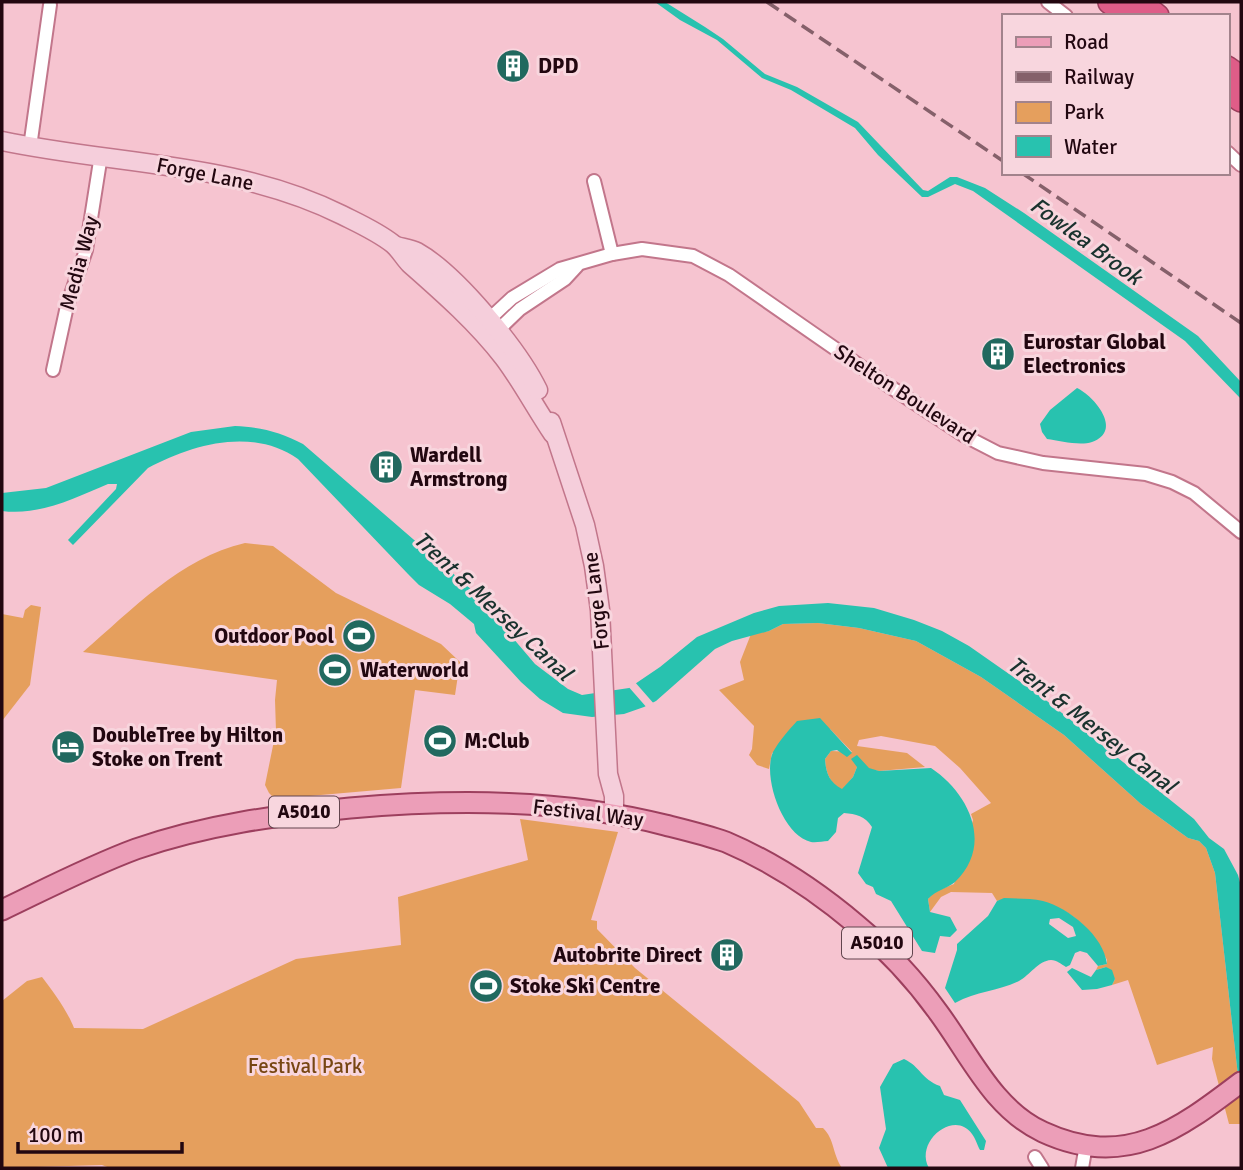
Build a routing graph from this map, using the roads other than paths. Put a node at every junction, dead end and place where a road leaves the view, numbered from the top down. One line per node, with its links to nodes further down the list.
1 (1048, 2): 5 (street)
2 (1110, 2): 6 (highway)
3 (1139, 2): 7 (highway)
4 (50, 5): 9 (street)
5 (1063, 14)
6 (1126, 14)
7 (1154, 14)
8 (2, 141): 9 (street, Forge Lane)
9 (30, 147): 10 (street, Forge Lane)
10 (101, 155): 13 (street, Forge Lane); 14 (street, Media Way)
11 (594, 181): 12 (street)
12 (612, 254): 13 (street, Shelton Boulevard); 15 (street, Shelton Boulevard)
13 (488, 330): 16 (street, Forge Lane)
14 (53, 370)
15 (1241, 532)
16 (606, 812): 17 (main road, Festival Way / A5010); 19 (main road, Festival Way / A5010)
17 (2, 910)
18 (1236, 1086): 19 (main road, A5010)
19 (1086, 1145): 20 (street)
20 (1082, 1168)

